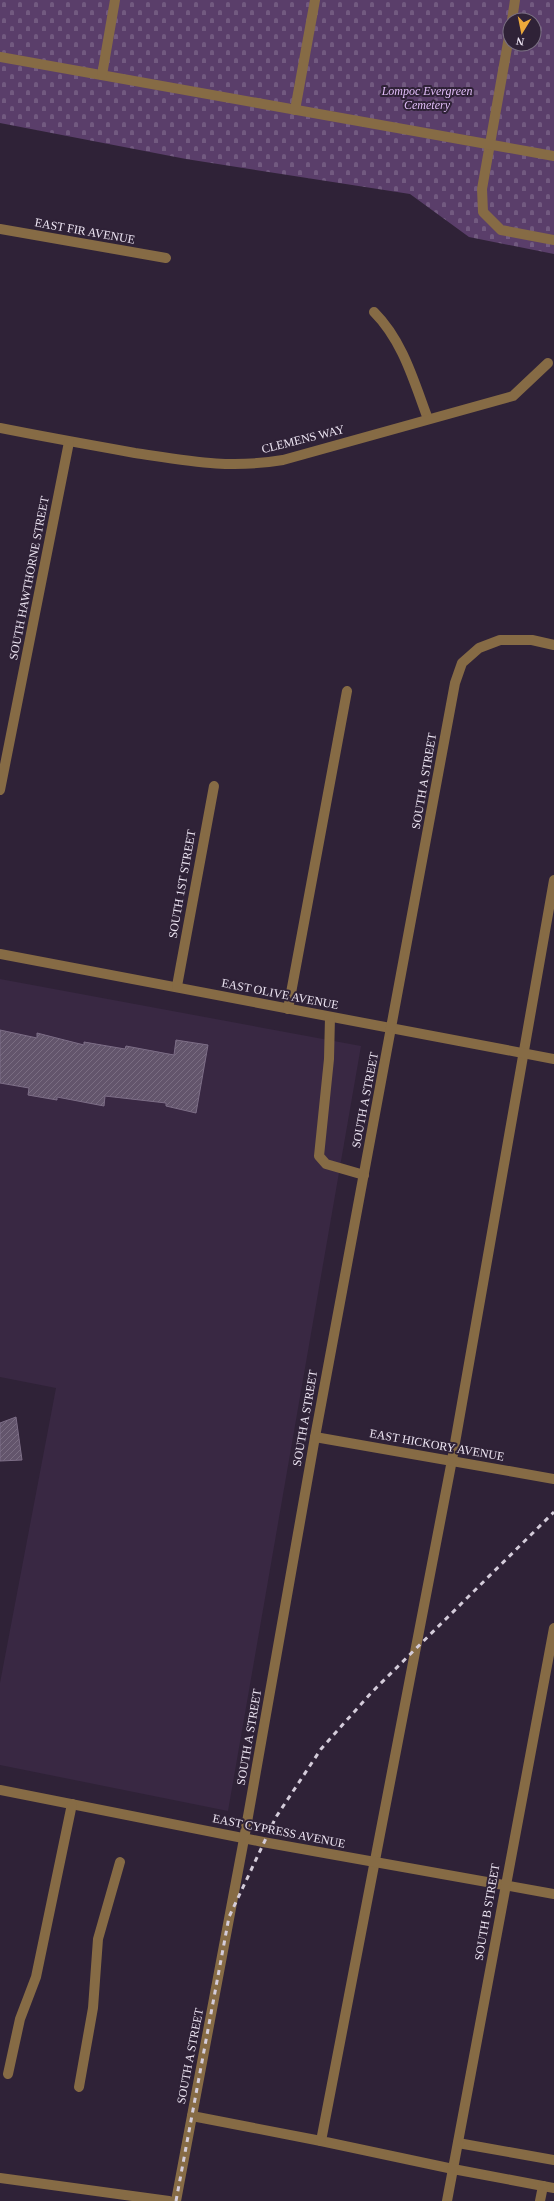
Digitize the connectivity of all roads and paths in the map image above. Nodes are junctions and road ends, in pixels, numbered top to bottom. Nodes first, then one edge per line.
1 (115, 0) edge
2 (315, 0) edge
3 (516, 0) edge
4 (514, 12) edge
5 (506, 52) edge
6 (0, 57) edge
7 (102, 75) junction
8 (295, 110) junction
9 (489, 146) junction
10 (554, 156) edge
11 (0, 229) edge
12 (554, 240) edge
13 (166, 258) dead end
14 (374, 312) dead end
15 (548, 363) dead end
16 (428, 419) junction
17 (0, 428) edge
18 (69, 442) junction
19 (554, 645) edge
20 (347, 691) dead end
21 (214, 786) dead end
22 (0, 790) edge
23 (554, 880) edge
24 (0, 954) edge
25 (177, 986) junction
26 (288, 1009) junction
27 (330, 1017) junction
28 (391, 1030) junction
29 (522, 1053) junction
30 (554, 1059) edge
31 (364, 1175) junction
32 (314, 1437) junction
33 (452, 1460) junction
34 (554, 1479) edge
35 (554, 1628) edge
36 (0, 1790) edge
37 (72, 1804) junction
38 (244, 1839) junction
39 (120, 1862) dead end
40 (376, 1862) junction
41 (504, 1885) junction
42 (554, 1894) edge
43 (8, 2074) dead end
44 (79, 2087) dead end
45 (192, 2116) junction
46 (321, 2141) junction
47 (458, 2143) junction
48 (554, 2160) edge
49 (453, 2170) junction
50 (0, 2178) edge
51 (543, 2186) junction
52 (554, 2188) edge
53 (168, 2201) edge
54 (176, 2201) edge
55 (447, 2201) edge
56 (540, 2201) edge

1 - 7 street
2 - 8 street
3 - 4 street
5 - 9 street
6 - 7 street
7 - 8 street
8 - 9 street
9 - 10 street
9 - 12 street
11 - 13 street, EAST FIR AVENUE
14 - 16 street
15 - 16 street, CLEMENS WAY
16 - 18 street, CLEMENS WAY
17 - 18 street, CLEMENS WAY
18 - 22 street, SOUTH HAWTHORNE STREET
19 - 28 street, SOUTH A STREET
20 - 26 street
21 - 25 street, SOUTH 1ST STREET
23 - 29 street
24 - 25 street, EAST OLIVE AVENUE
25 - 26 street, EAST OLIVE AVENUE
26 - 27 street, EAST OLIVE AVENUE
27 - 28 street, EAST OLIVE AVENUE
27 - 31 street
28 - 29 street, EAST OLIVE AVENUE
28 - 31 street, SOUTH A STREET
29 - 30 street, EAST OLIVE AVENUE
29 - 33 street
31 - 32 street, SOUTH A STREET
32 - 33 street, EAST HICKORY AVENUE
32 - 38 street, SOUTH A STREET
33 - 34 street, EAST HICKORY AVENUE
33 - 40 street
35 - 41 street, SOUTH B STREET
36 - 37 street, EAST CYPRESS AVENUE
37 - 38 street, EAST CYPRESS AVENUE
37 - 43 street
38 - 40 street, EAST CYPRESS AVENUE
38 - 45 street, SOUTH A STREET
39 - 44 street
40 - 41 street, EAST CYPRESS AVENUE
40 - 46 street
41 - 42 street, EAST CYPRESS AVENUE
41 - 47 street, SOUTH B STREET
45 - 46 street
45 - 54 street, SOUTH A STREET
46 - 49 street
47 - 48 street
47 - 49 street, SOUTH B STREET
49 - 51 street
49 - 55 street, SOUTH B STREET
50 - 53 street
51 - 52 street
51 - 56 street

